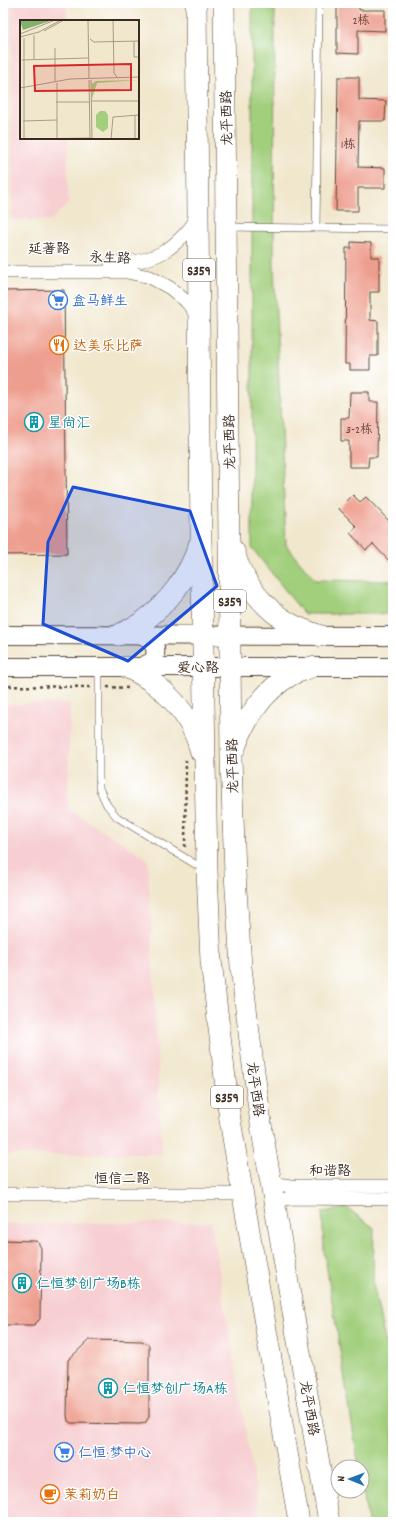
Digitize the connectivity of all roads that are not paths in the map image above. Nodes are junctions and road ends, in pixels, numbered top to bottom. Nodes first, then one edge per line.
1 (196, 3) edge
2 (224, 3) edge
3 (319, 3) edge
4 (198, 218) junction
5 (227, 227) junction
6 (316, 228) junction
7 (393, 229) edge
8 (3, 264) edge
9 (3, 272) edge
10 (199, 319) junction
11 (230, 535) junction
12 (201, 537) junction
13 (3, 635) edge
14 (119, 635) junction
15 (141, 635) junction
16 (203, 636) junction
17 (230, 636) junction
18 (321, 636) junction
19 (393, 636) edge
20 (3, 667) edge
21 (99, 667) junction
22 (134, 667) junction
23 (204, 667) junction
24 (230, 667) junction
25 (311, 667) junction
26 (393, 667) edge
27 (231, 760) junction
28 (206, 770) junction
29 (207, 871) junction
30 (270, 1176) junction
31 (393, 1186) edge
32 (3, 1194) edge
33 (242, 1194) junction
34 (393, 1199) edge
35 (276, 1209) junction
36 (299, 1522) edge
37 (329, 1522) edge

1 - 4 main road, 龙平西路 / S359
2 - 5 main road, 龙平西路 / S359
3 - 6 lane
4 - 8 street, 延著路
4 - 10 main road, 龙平西路 / S359
5 - 6 lane
5 - 11 main road, 龙平西路 / S359
6 - 7 lane
9 - 10 street, 永生路
10 - 12 main road, 龙平西路 / S359
11 - 17 main road, 龙平西路 / S359
11 - 18 main road
12 - 14 main road
12 - 16 main road, 龙平西路 / S359
13 - 14 main road
14 - 15 main road
15 - 16 main road
15 - 22 main road
16 - 17 main road
16 - 23 main road, 龙平西路 / S359
17 - 18 main road
17 - 24 main road, 龙平西路 / S359
18 - 19 main road
20 - 21 main road, 爱心路
21 - 22 main road, 爱心路
21 - 29 lane
22 - 23 main road, 爱心路
22 - 28 main road
23 - 24 main road, 爱心路
23 - 28 main road, 龙平西路 / S359
24 - 25 main road, 爱心路
24 - 27 main road, 龙平西路 / S359
25 - 26 main road, 爱心路
25 - 27 main road
27 - 30 main road, 龙平西路 / S359
28 - 29 main road, 龙平西路 / S359
29 - 33 main road, 龙平西路 / S359
30 - 31 street, 和谐路
30 - 35 main road, 龙平西路 / S359
32 - 33 street, 恒信二路
33 - 36 main road, 龙平西路 / S359
34 - 35 street, 和谐路
35 - 37 main road, 龙平西路 / S359

